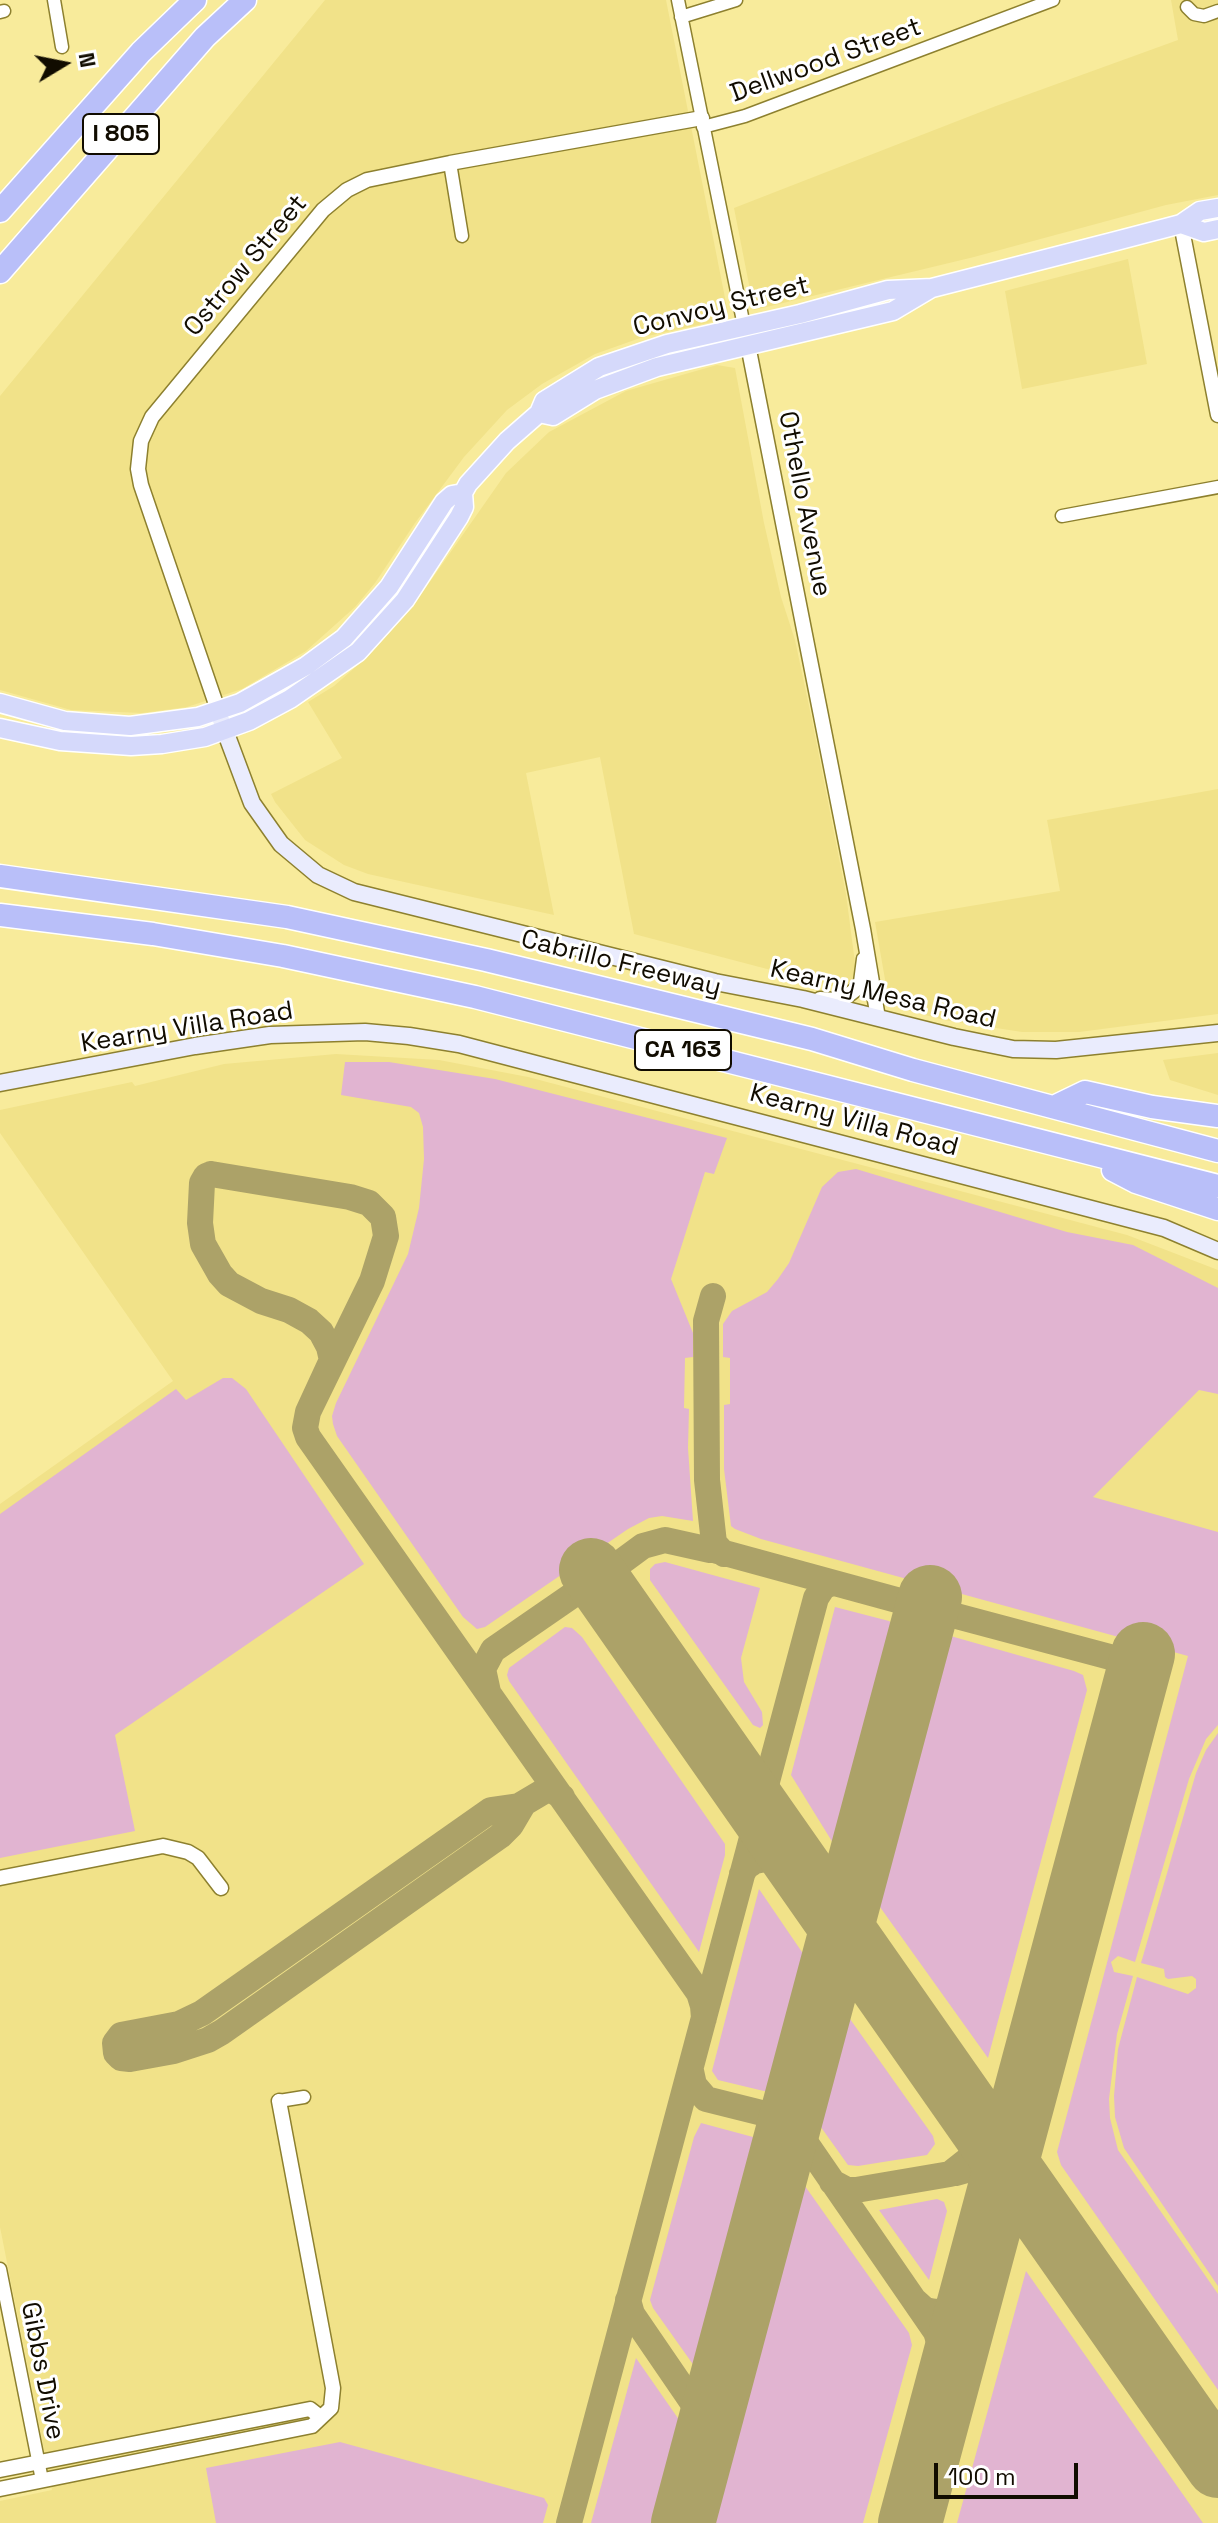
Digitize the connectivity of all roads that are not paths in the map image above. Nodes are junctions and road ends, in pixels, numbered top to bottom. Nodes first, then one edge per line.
1 (54, 0) edge
2 (195, 0) edge
3 (245, 0) edge
4 (678, 0) edge
5 (736, 0) edge
6 (1053, 0) edge
7 (1187, 7) dead end
8 (1218, 11) edge
9 (681, 17) junction
10 (62, 47) dead end
11 (702, 122) junction
12 (450, 163) junction
13 (1218, 208) edge
14 (0, 211) edge
15 (1181, 224) junction
16 (1218, 229) edge
17 (462, 236) dead end
18 (0, 272) edge
19 (932, 288) junction
20 (744, 326) junction
21 (749, 347) junction
22 (634, 355) junction
23 (574, 405) junction
24 (539, 413) junction
25 (1218, 415) edge
26 (1218, 487) edge
27 (463, 493) junction
28 (1062, 516) dead end
29 (0, 703) edge
30 (218, 710) junction
31 (0, 728) edge
32 (225, 730) junction
33 (0, 876) edge
34 (0, 915) edge
35 (864, 934) junction
36 (803, 999) junction
37 (878, 1018) junction
38 (1218, 1033) edge
39 (0, 1083) edge
40 (1056, 1106) junction
41 (1218, 1116) edge
42 (1218, 1151) edge
43 (1080, 1153) junction
44 (1218, 1186) edge
45 (1218, 1209) edge
46 (1218, 1251) edge
47 (0, 1878) edge
48 (221, 1888) dead end
49 (304, 2097) dead end
50 (279, 2101) joint
51 (0, 2269) edge
52 (319, 2416) junction
53 (38, 2462) junction
54 (0, 2470) edge
55 (42, 2480) junction
56 (0, 2489) edge

1 - 10 street
2 - 14 highway, I 805
3 - 18 highway, I 805
4 - 9 street, Othello Avenue
5 - 9 street
6 - 11 street, Dellwood Street
7 - 8 street
9 - 11 street, Othello Avenue
11 - 12 street, Ostrow Street
11 - 20 street, Othello Avenue
12 - 17 street
12 - 30 street, Ostrow Street
13 - 15 main road, Convoy Street
15 - 16 main road, Convoy Street
15 - 19 main road, Convoy Street
15 - 25 street
19 - 20 main road, Convoy Street
19 - 21 main road, Convoy Street
20 - 21 street, Othello Avenue
20 - 22 main road, Convoy Street
21 - 23 main road, Convoy Street
21 - 35 street, Othello Avenue
22 - 23 main road
22 - 24 main road, Convoy Street
23 - 24 main road, Convoy Street
24 - 27 main road, Convoy Street
26 - 28 street
27 - 30 main road, Convoy Street
27 - 32 main road, Convoy Street
29 - 30 main road, Convoy Street
30 - 32 main road, Kearny Mesa Road
31 - 32 main road, Convoy Street
32 - 36 main road, Kearny Mesa Road
33 - 40 highway, Cabrillo Freeway / CA 163
34 - 43 highway, CA 163
35 - 36 street
35 - 37 street, Othello Avenue
36 - 37 main road, Kearny Mesa Road
37 - 38 main road, Kearny Mesa Road
39 - 46 main road, Kearny Villa Road
40 - 41 highway
40 - 42 highway, Cabrillo Freeway / CA 163
43 - 44 highway, CA 163
43 - 45 highway
47 - 48 street
49 - 50 street
50 - 52 street
51 - 53 street, Gibbs Drive
52 - 53 street
52 - 55 street
53 - 54 street
53 - 55 street, Gibbs Drive
55 - 56 street

